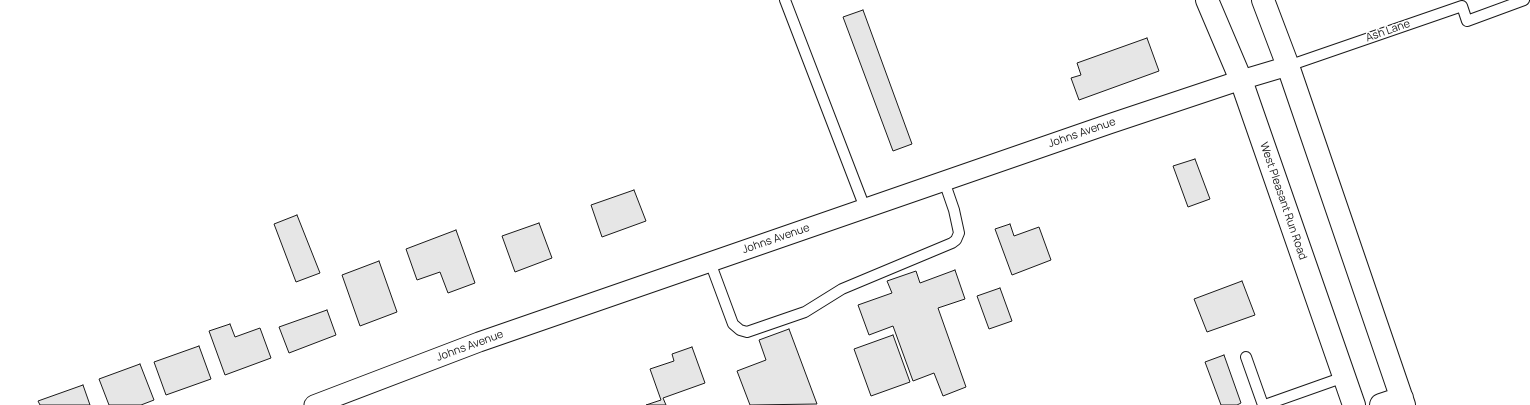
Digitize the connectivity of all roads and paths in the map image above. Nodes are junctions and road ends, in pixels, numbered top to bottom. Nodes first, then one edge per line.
1 (785, 0) edge
2 (1207, 0) edge
3 (1263, 0) edge
4 (1524, 0) edge
5 (1288, 66) junction
6 (1241, 80) junction
7 (944, 181) junction
8 (865, 208) junction
9 (710, 262) junction
10 (1246, 357) dead end
11 (1344, 377) junction
12 (1403, 402) edge
13 (314, 405) edge
14 (1264, 405) edge
15 (1354, 405) edge
16 (1381, 405) edge

1 - 8 lane
2 - 6 main road, West Pleasant Run Road
3 - 5 main road
4 - 5 lane, Ash Lane
5 - 6 street, Ash Lane
5 - 12 main road
6 - 7 street, Johns Avenue
6 - 11 main road, West Pleasant Run Road
7 - 8 street, Johns Avenue
7 - 9 lane
8 - 9 street, Johns Avenue
9 - 13 street, Johns Avenue
10 - 14 lane
11 - 14 lane
11 - 15 main road, West Pleasant Run Road
12 - 16 main road

